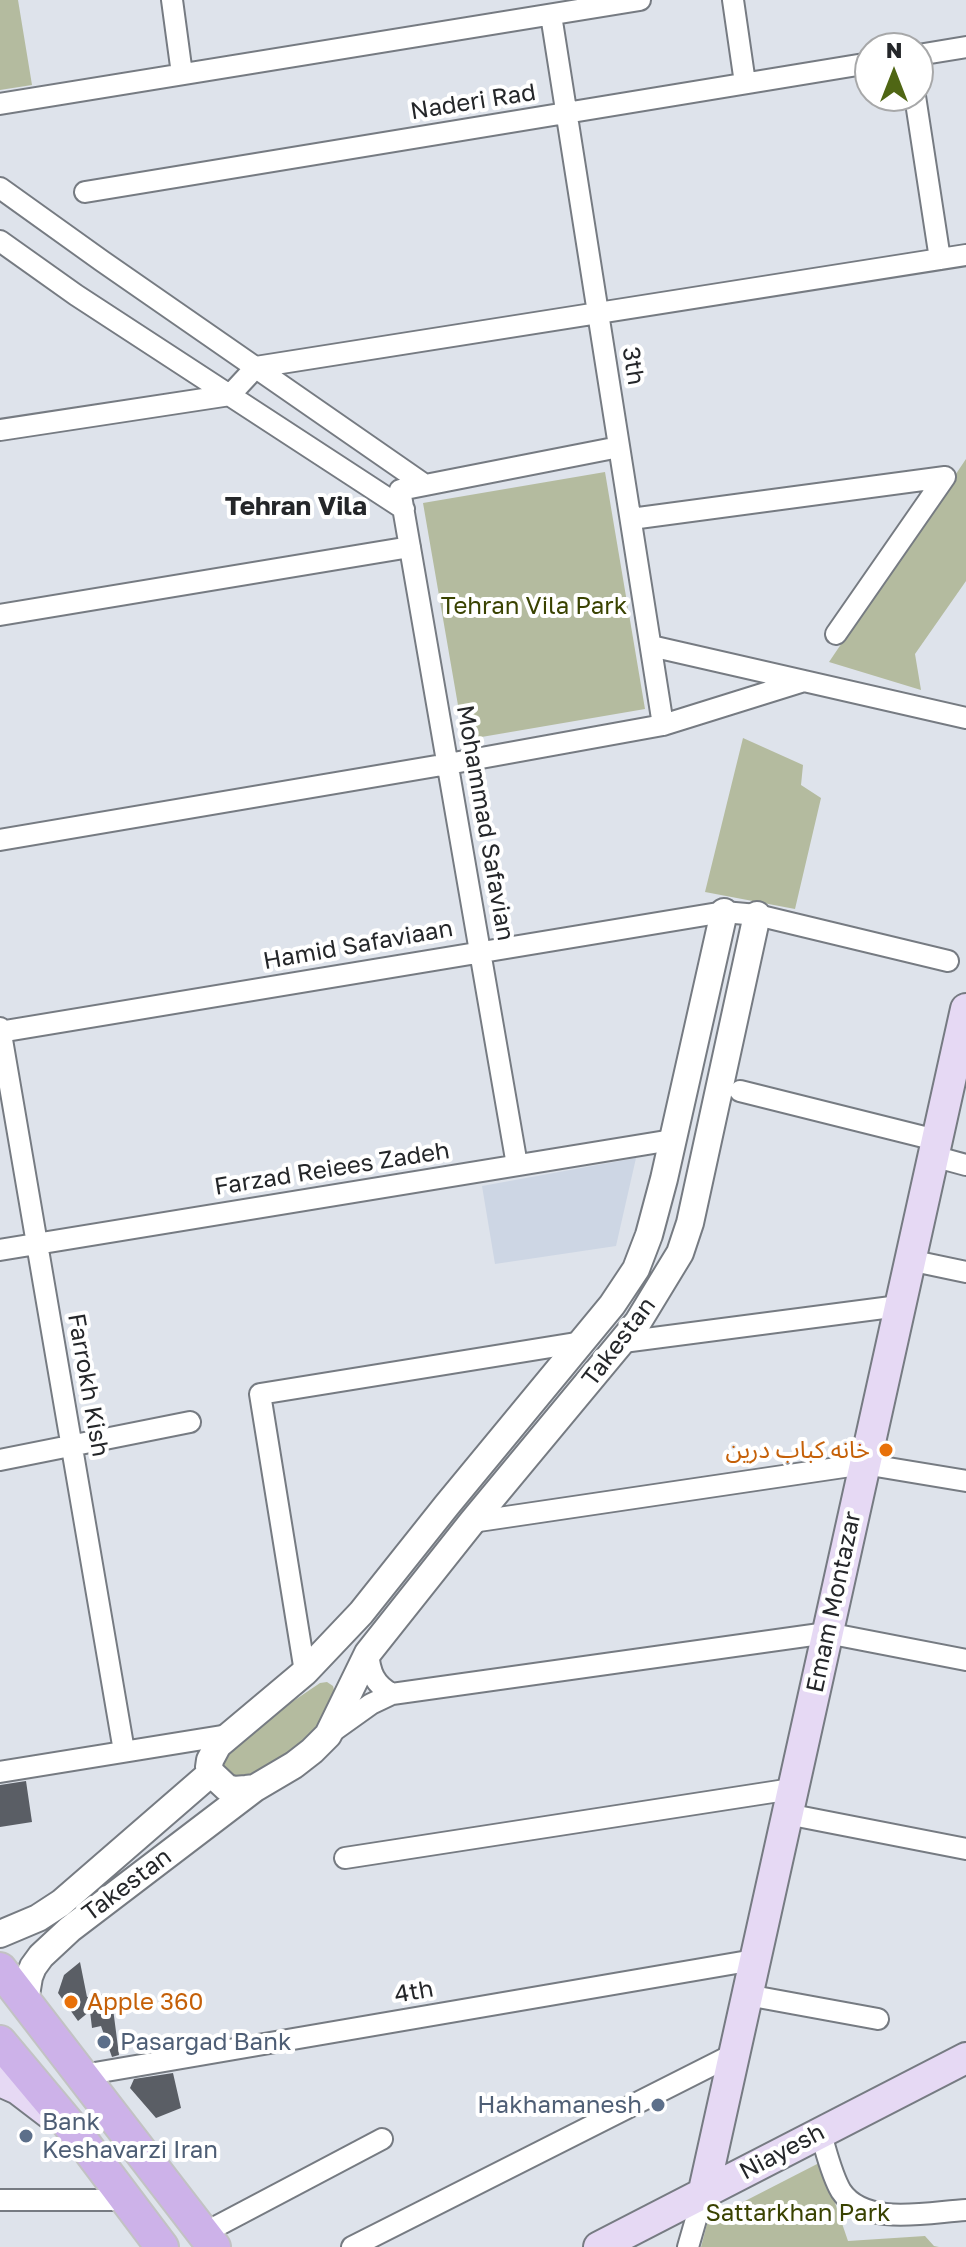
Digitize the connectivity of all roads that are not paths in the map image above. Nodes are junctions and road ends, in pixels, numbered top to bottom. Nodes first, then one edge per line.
1 (172, 0) edge
2 (640, 0) edge
3 (733, 0) edge
4 (551, 15) junction
5 (966, 47) edge
6 (934, 52) edge
7 (854, 66) edge
8 (182, 74) junction
9 (745, 83) junction
10 (0, 104) edge
11 (917, 112) edge
12 (567, 113) junction
13 (0, 188) edge
14 (85, 192) dead end
15 (0, 241) edge
16 (966, 255) edge
17 (940, 259) junction
18 (598, 313) junction
19 (256, 367) junction
20 (230, 395) junction
21 (0, 430) edge
22 (619, 447) junction
23 (425, 485) junction
24 (402, 499) junction
25 (631, 519) junction
26 (410, 547) junction
27 (0, 615) edge
28 (836, 634) dead end
29 (651, 646) junction
30 (804, 681) junction
31 (966, 718) edge
32 (663, 725) junction
33 (448, 764) junction
34 (0, 840) edge
35 (724, 912) junction
36 (757, 915) junction
37 (480, 951) junction
38 (948, 961) dead end
39 (965, 1016) edge
40 (0, 1030) edge
41 (740, 1091) dead end
42 (672, 1140) junction
43 (706, 1146) junction
44 (934, 1148) junction
45 (517, 1165) junction
46 (966, 1165) edge
47 (37, 1244) junction
48 (0, 1250) edge
49 (909, 1260) junction
50 (966, 1272) edge
51 (899, 1306) junction
52 (582, 1342) junction
53 (623, 1342) junction
54 (190, 1422) dead end
55 (72, 1446) junction
56 (0, 1460) edge
57 (864, 1464) junction
58 (966, 1481) edge
59 (472, 1522) junction
60 (414, 1546) junction
61 (437, 1566) junction
62 (827, 1633) junction
63 (368, 1653) junction
64 (966, 1660) edge
65 (305, 1672) junction
66 (392, 1694) junction
67 (228, 1735) junction
68 (328, 1735) junction
69 (124, 1751) junction
70 (0, 1772) edge
71 (211, 1773) junction
72 (255, 1788) junction
73 (790, 1801) junction
74 (966, 1849) edge
75 (345, 1858) dead end
76 (0, 1934) edge
77 (754, 1960) junction
78 (0, 1969) edge
79 (747, 1995) junction
80 (25, 2001) junction
81 (878, 2019) dead end
82 (0, 2042) edge
83 (734, 2054) junction
84 (966, 2058) edge
85 (83, 2075) junction
86 (0, 2081) edge
87 (820, 2131) junction
88 (77, 2134) junction
89 (382, 2139) dead end
90 (703, 2195) junction
91 (0, 2200) edge
92 (125, 2200) junction
93 (966, 2210) edge
94 (209, 2240) edge
95 (162, 2247) edge
96 (352, 2247) edge
97 (599, 2247) edge
98 (688, 2247) edge

1 - 8 street
2 - 4 street
3 - 9 street
4 - 8 street
4 - 12 street, 3th
5 - 6 street
7 - 9 street, Naderi Rad
8 - 10 street
9 - 12 street, Naderi Rad
11 - 17 street
12 - 14 street, Naderi Rad
12 - 18 street, 3th
13 - 19 street
15 - 20 street
16 - 17 street
17 - 18 street
18 - 19 street
18 - 22 street, 3th
19 - 20 street
19 - 23 street
20 - 21 street
20 - 24 street
22 - 23 street
22 - 25 street, 3th
23 - 24 street
24 - 26 street, Mohammad Safavian
25 - 28 street
25 - 29 street, 3th
26 - 27 street
26 - 33 street, Mohammad Safavian
29 - 30 street
29 - 32 street, 3th
30 - 31 street
30 - 32 street
32 - 33 street
33 - 34 street
33 - 37 street, Mohammad Safavian
35 - 36 street, Hamid Safaviaan
35 - 37 street, Hamid Safaviaan
35 - 42 street, Takestan
36 - 38 street, Hamid Safaviaan
36 - 43 street, Takestan
37 - 40 street, Hamid Safaviaan
37 - 45 street, Mohammad Safavian
39 - 44 main road, Emam Montazar
40 - 47 street, Farrokh Kish
41 - 44 street
42 - 43 street
42 - 45 street, Farzad Reiees Zadeh
42 - 52 street, Takestan
43 - 53 street, Takestan
44 - 46 street
44 - 49 main road, Emam Montazar
45 - 47 street, Farzad Reiees Zadeh
47 - 48 street, Farzad Reiees Zadeh
47 - 55 street, Farrokh Kish
49 - 50 street
49 - 51 main road, Emam Montazar
51 - 53 street
51 - 57 main road, Emam Montazar
52 - 60 street, Takestan
52 - 65 street
53 - 59 street, Takestan
54 - 55 street
55 - 56 street
55 - 69 street, Farrokh Kish
57 - 58 street
57 - 59 street
57 - 62 main road, Emam Montazar
59 - 61 street, Takestan
60 - 61 street
60 - 65 street, Takestan
61 - 63 street, Takestan
62 - 64 street
62 - 66 street
62 - 73 main road, Emam Montazar
63 - 66 street
63 - 68 street, Takestan
65 - 67 street, Takestan
66 - 68 street
67 - 69 street
67 - 71 street
68 - 72 street, Takestan
69 - 70 street
71 - 72 street
71 - 76 street, Takestan
72 - 80 street, Takestan
73 - 74 street
73 - 75 street
73 - 77 main road, Emam Montazar
77 - 79 main road, Emam Montazar
77 - 85 street, 4th
78 - 80 main road
79 - 81 street
79 - 83 main road, Emam Montazar
80 - 85 main road
82 - 88 main road
83 - 90 main road, Emam Montazar
83 - 96 street
84 - 87 main road, Niayesh
85 - 94 main road
86 - 88 main road
87 - 90 main road, Niayesh
87 - 93 street
88 - 92 main road
89 - 94 street
90 - 97 main road, Niayesh
90 - 98 street
91 - 92 street
92 - 95 main road

